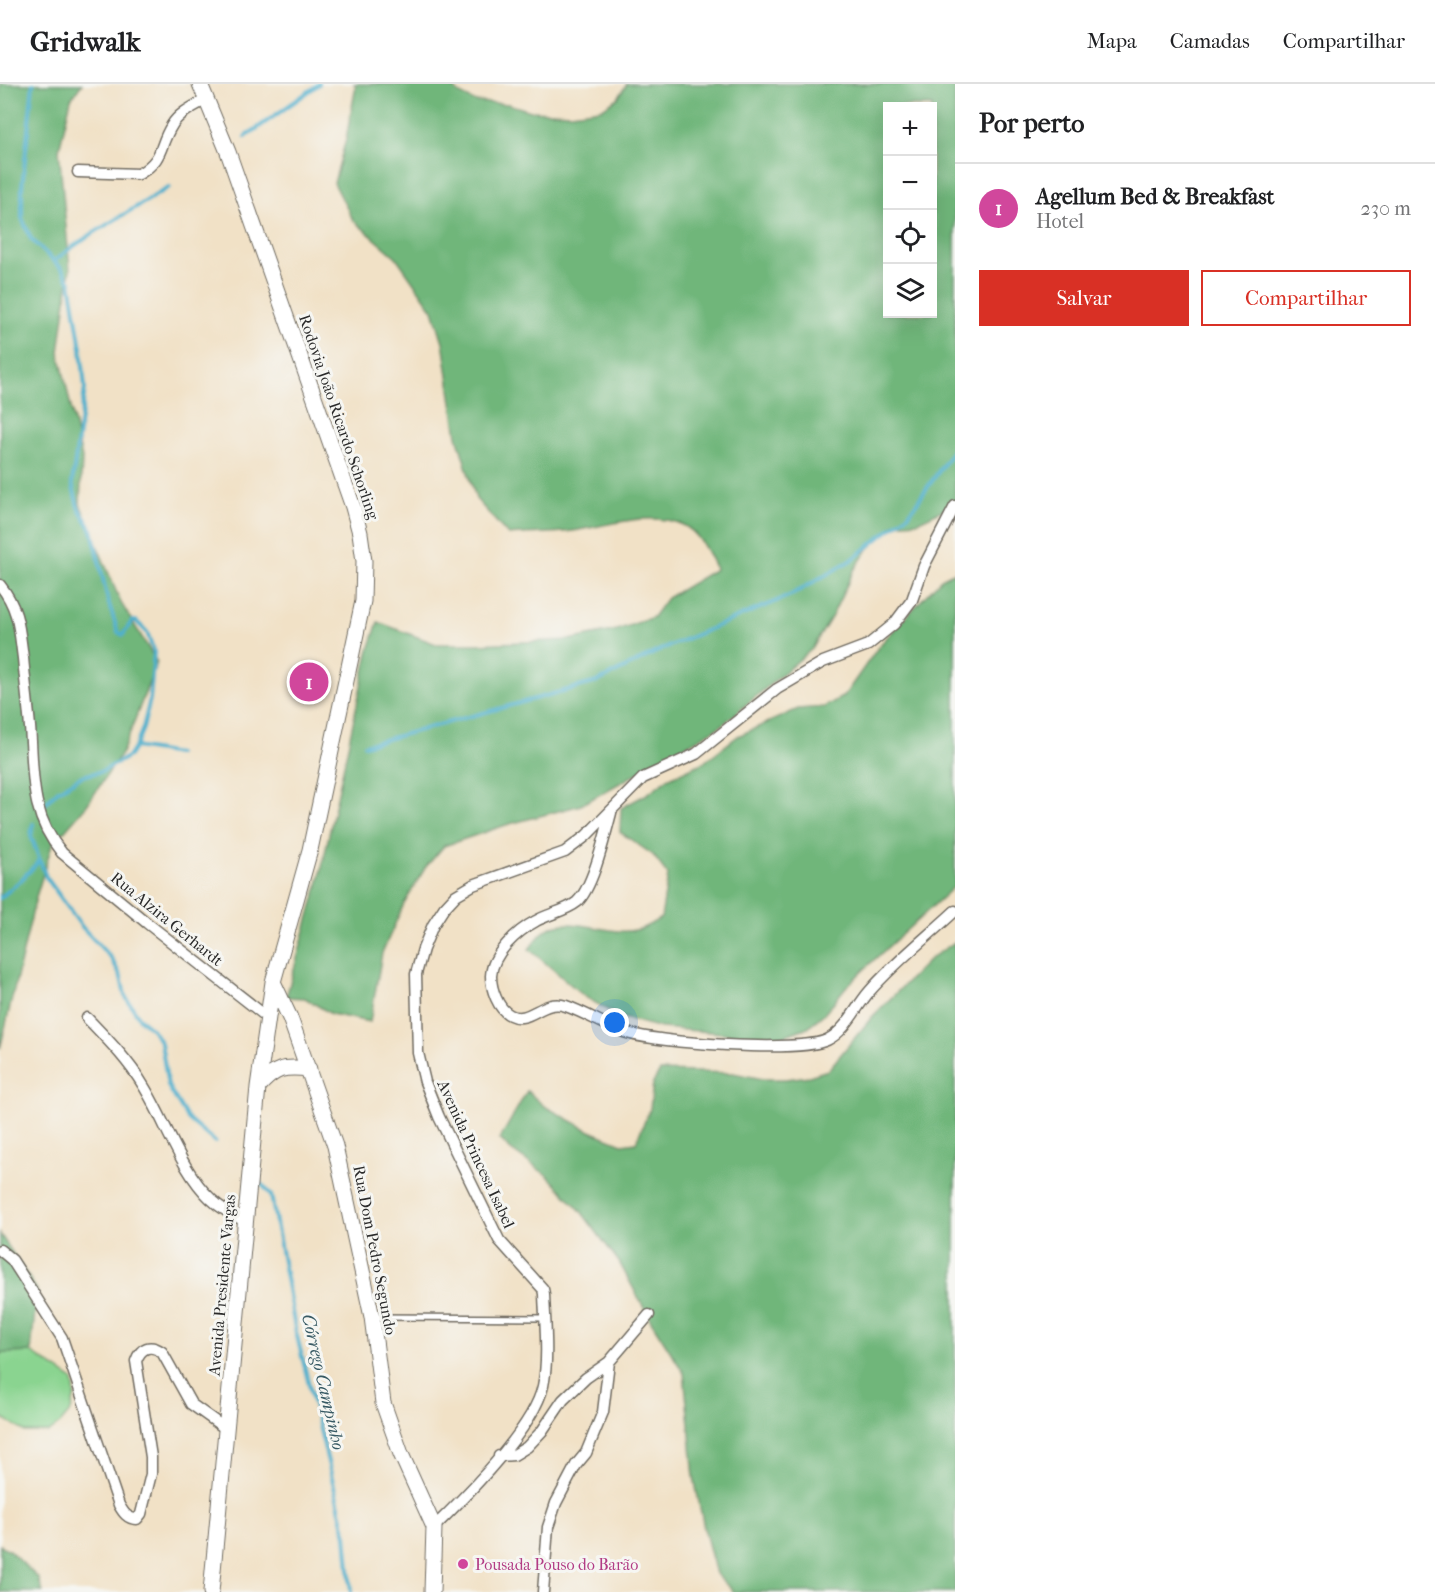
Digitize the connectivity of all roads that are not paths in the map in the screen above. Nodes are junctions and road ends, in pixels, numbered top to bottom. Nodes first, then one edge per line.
1 (200, 84) edge
2 (206, 100) junction
3 (78, 172) dead end
4 (955, 506) edge
5 (0, 585) edge
6 (612, 810) junction
7 (955, 911) edge
8 (273, 982) junction
9 (267, 1017) junction
10 (87, 1018) dead end
11 (309, 1069) junction
12 (258, 1087) junction
13 (245, 1221) junction
14 (0, 1250) edge
15 (650, 1315) dead end
16 (372, 1317) junction
17 (545, 1318) junction
18 (609, 1362) junction
19 (226, 1429) junction
20 (499, 1456) junction
21 (434, 1527) junction
22 (211, 1592) edge
23 (432, 1592) edge
24 (543, 1592) edge

1 - 2 main road, Rodovia João Ricardo Schorling
2 - 3 street
2 - 8 main road, Rodovia João Ricardo Schorling
4 - 6 street, Avenida Princesa Isabel
5 - 9 street, Rua Alzira Gerhardt
6 - 7 street, Avenida Princesa Isabel
6 - 17 street, Avenida Princesa Isabel
8 - 9 main road, Avenida Presidente Vargas
8 - 11 main road, Rua Dom Pedro Segundo
9 - 12 main road, Avenida Presidente Vargas
10 - 13 street
11 - 12 main road
11 - 16 main road, Rua Dom Pedro Segundo
12 - 13 main road, Avenida Presidente Vargas
13 - 19 main road, Avenida Presidente Vargas
14 - 19 street
15 - 18 street
16 - 17 lane
16 - 21 main road, Rua Dom Pedro Segundo
17 - 20 street, Avenida Princesa Isabel
18 - 20 street
18 - 24 street
19 - 22 main road, Avenida Presidente Vargas
20 - 21 street, Avenida Princesa Isabel
21 - 23 main road

